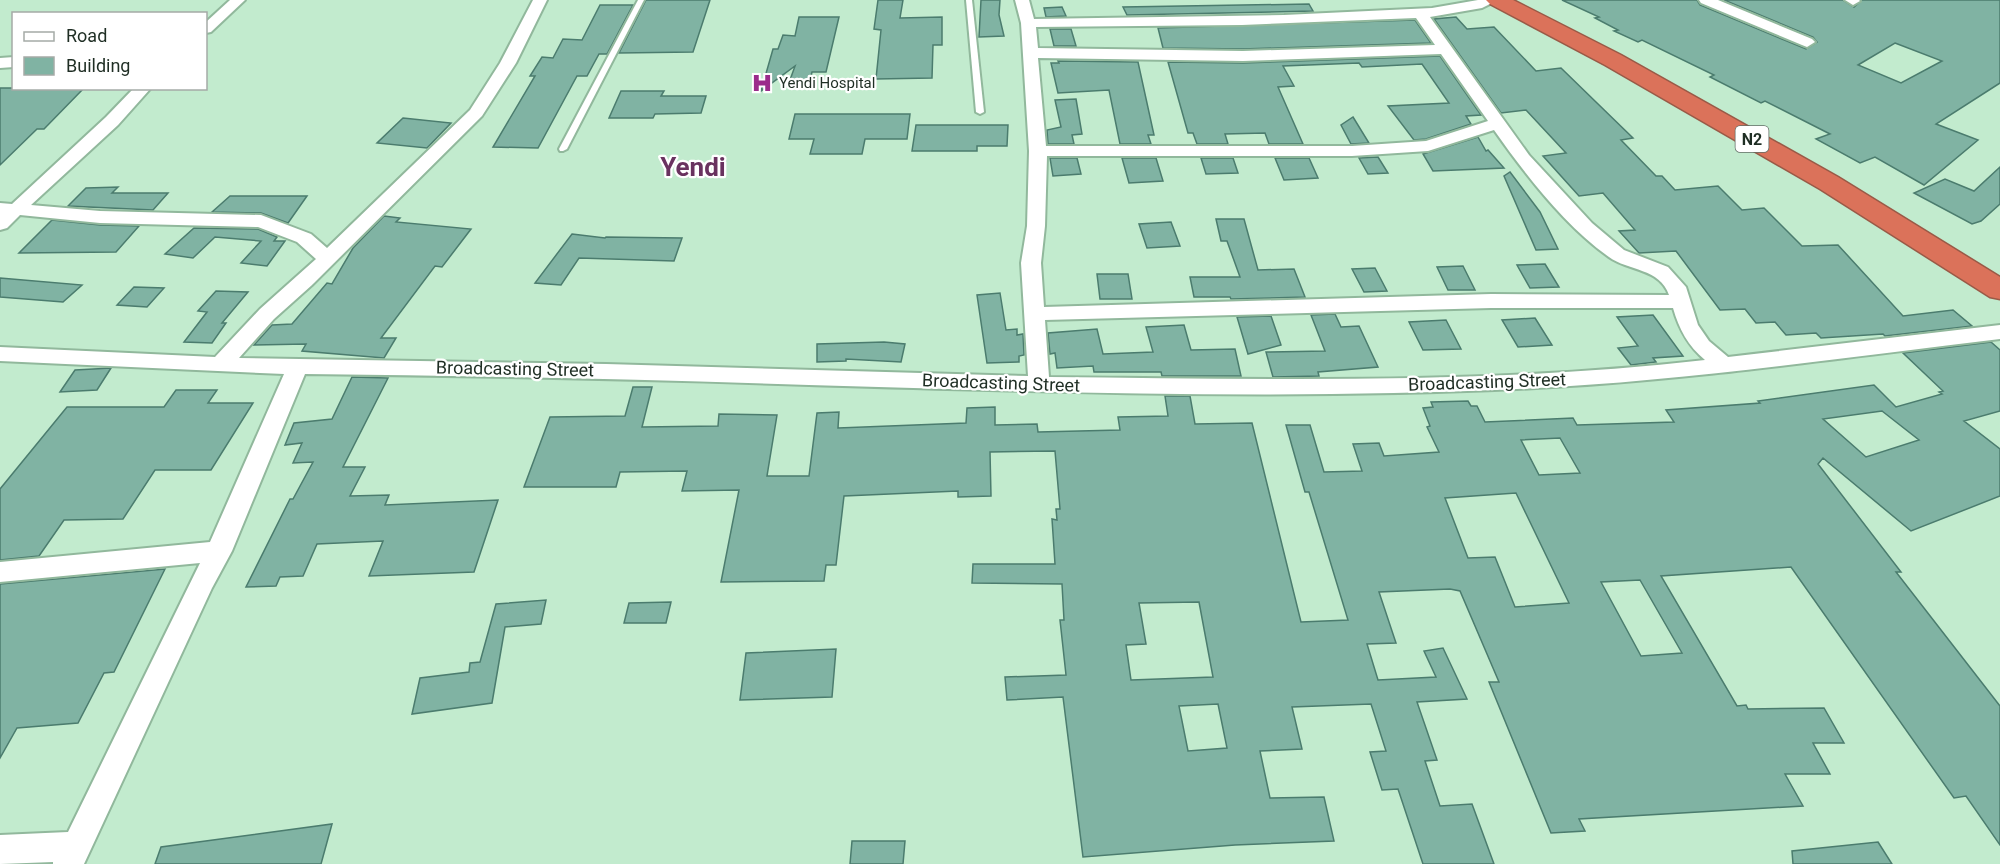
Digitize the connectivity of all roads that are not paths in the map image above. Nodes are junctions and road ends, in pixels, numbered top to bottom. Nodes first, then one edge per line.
1 (238, 0) edge
2 (540, 0) edge
3 (641, 0) edge
4 (969, 0) edge
5 (1023, 0) edge
6 (1491, 0) edge
7 (1497, 0) edge
8 (1524, 0) edge
9 (1706, 0) edge
10 (1419, 12) junction
11 (1028, 23) junction
12 (207, 28) edge
13 (1807, 42) dead end
14 (1444, 49) junction
15 (1031, 53) junction
16 (141, 90) edge
17 (980, 112) dead end
18 (1498, 123) junction
19 (563, 148) dead end
20 (1038, 151) junction
21 (8, 209) edge
22 (0, 224) edge
23 (327, 258) junction
24 (2000, 268) edge
25 (2000, 290) edge
26 (1680, 302) junction
27 (1033, 314) junction
28 (2000, 332) edge
29 (0, 354) edge
30 (221, 364) junction
31 (1724, 365) junction
32 (298, 367) junction
33 (1039, 384) junction
34 (220, 551) junction
35 (0, 572) edge
36 (0, 850) edge
37 (72, 855) edge

1 - 12 street
2 - 23 street
3 - 19 lane
4 - 17 lane
5 - 11 street
6 - 10 street
7 - 25 highway, N2
8 - 24 highway, N2
9 - 13 street
10 - 11 street
10 - 14 street
11 - 15 street
14 - 15 street
14 - 18 street
15 - 20 street
16 - 21 street
18 - 20 street
18 - 26 street
20 - 27 street
21 - 22 street
21 - 23 street
23 - 30 street
26 - 27 street
26 - 31 street
27 - 33 street
28 - 31 street, Broadcasting Street
29 - 30 street, Broadcasting Street
30 - 32 street, Broadcasting Street
31 - 33 street, Broadcasting Street
32 - 33 street, Broadcasting Street
32 - 34 street
34 - 35 street
34 - 37 street
36 - 37 street

